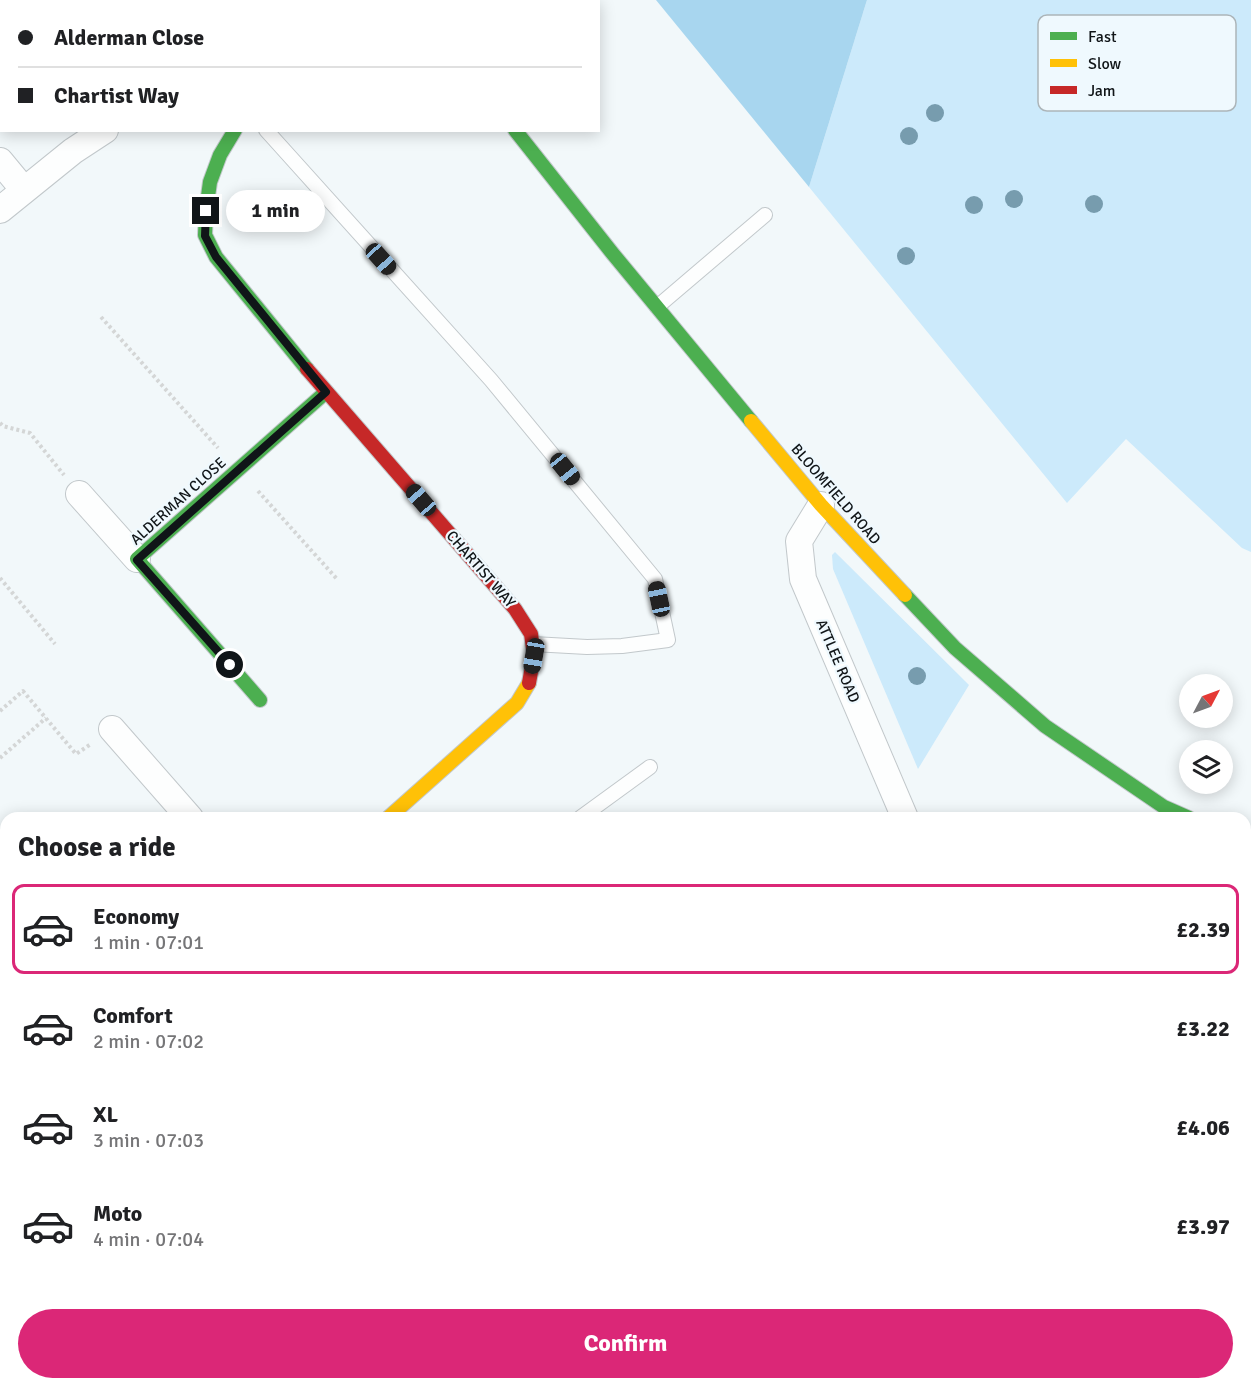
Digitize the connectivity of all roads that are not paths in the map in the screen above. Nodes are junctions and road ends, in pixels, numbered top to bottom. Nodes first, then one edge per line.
1 (102, 132) edge
2 (233, 132) edge
3 (268, 132) edge
4 (517, 132) edge
5 (0, 161) edge
6 (24, 190) junction
7 (0, 210) edge
8 (765, 215) dead end
9 (657, 307) junction
10 (326, 392) junction
11 (79, 494) road end
12 (821, 505) junction
13 (137, 560) junction
14 (533, 644) junction
15 (260, 700) dead end
16 (112, 729) road end
17 (650, 767) dead end
18 (185, 812) edge
19 (395, 812) edge
20 (588, 812) edge
21 (902, 812) edge
22 (1175, 812) edge

1 - 6 street
2 - 10 street, CHARTIST WAY
3 - 14 lane
4 - 9 street, BLOOMFIELD ROAD
5 - 6 street
6 - 7 street
8 - 9 lane
9 - 12 street, BLOOMFIELD ROAD
10 - 13 street, ALDERMAN CLOSE
10 - 14 street, CHARTIST WAY
11 - 13 street
12 - 21 street, ATTLEE ROAD
12 - 22 street, BLOOMFIELD ROAD
13 - 15 street, ALDERMAN CLOSE
14 - 19 street, CHARTIST WAY
16 - 18 street
17 - 20 lane

